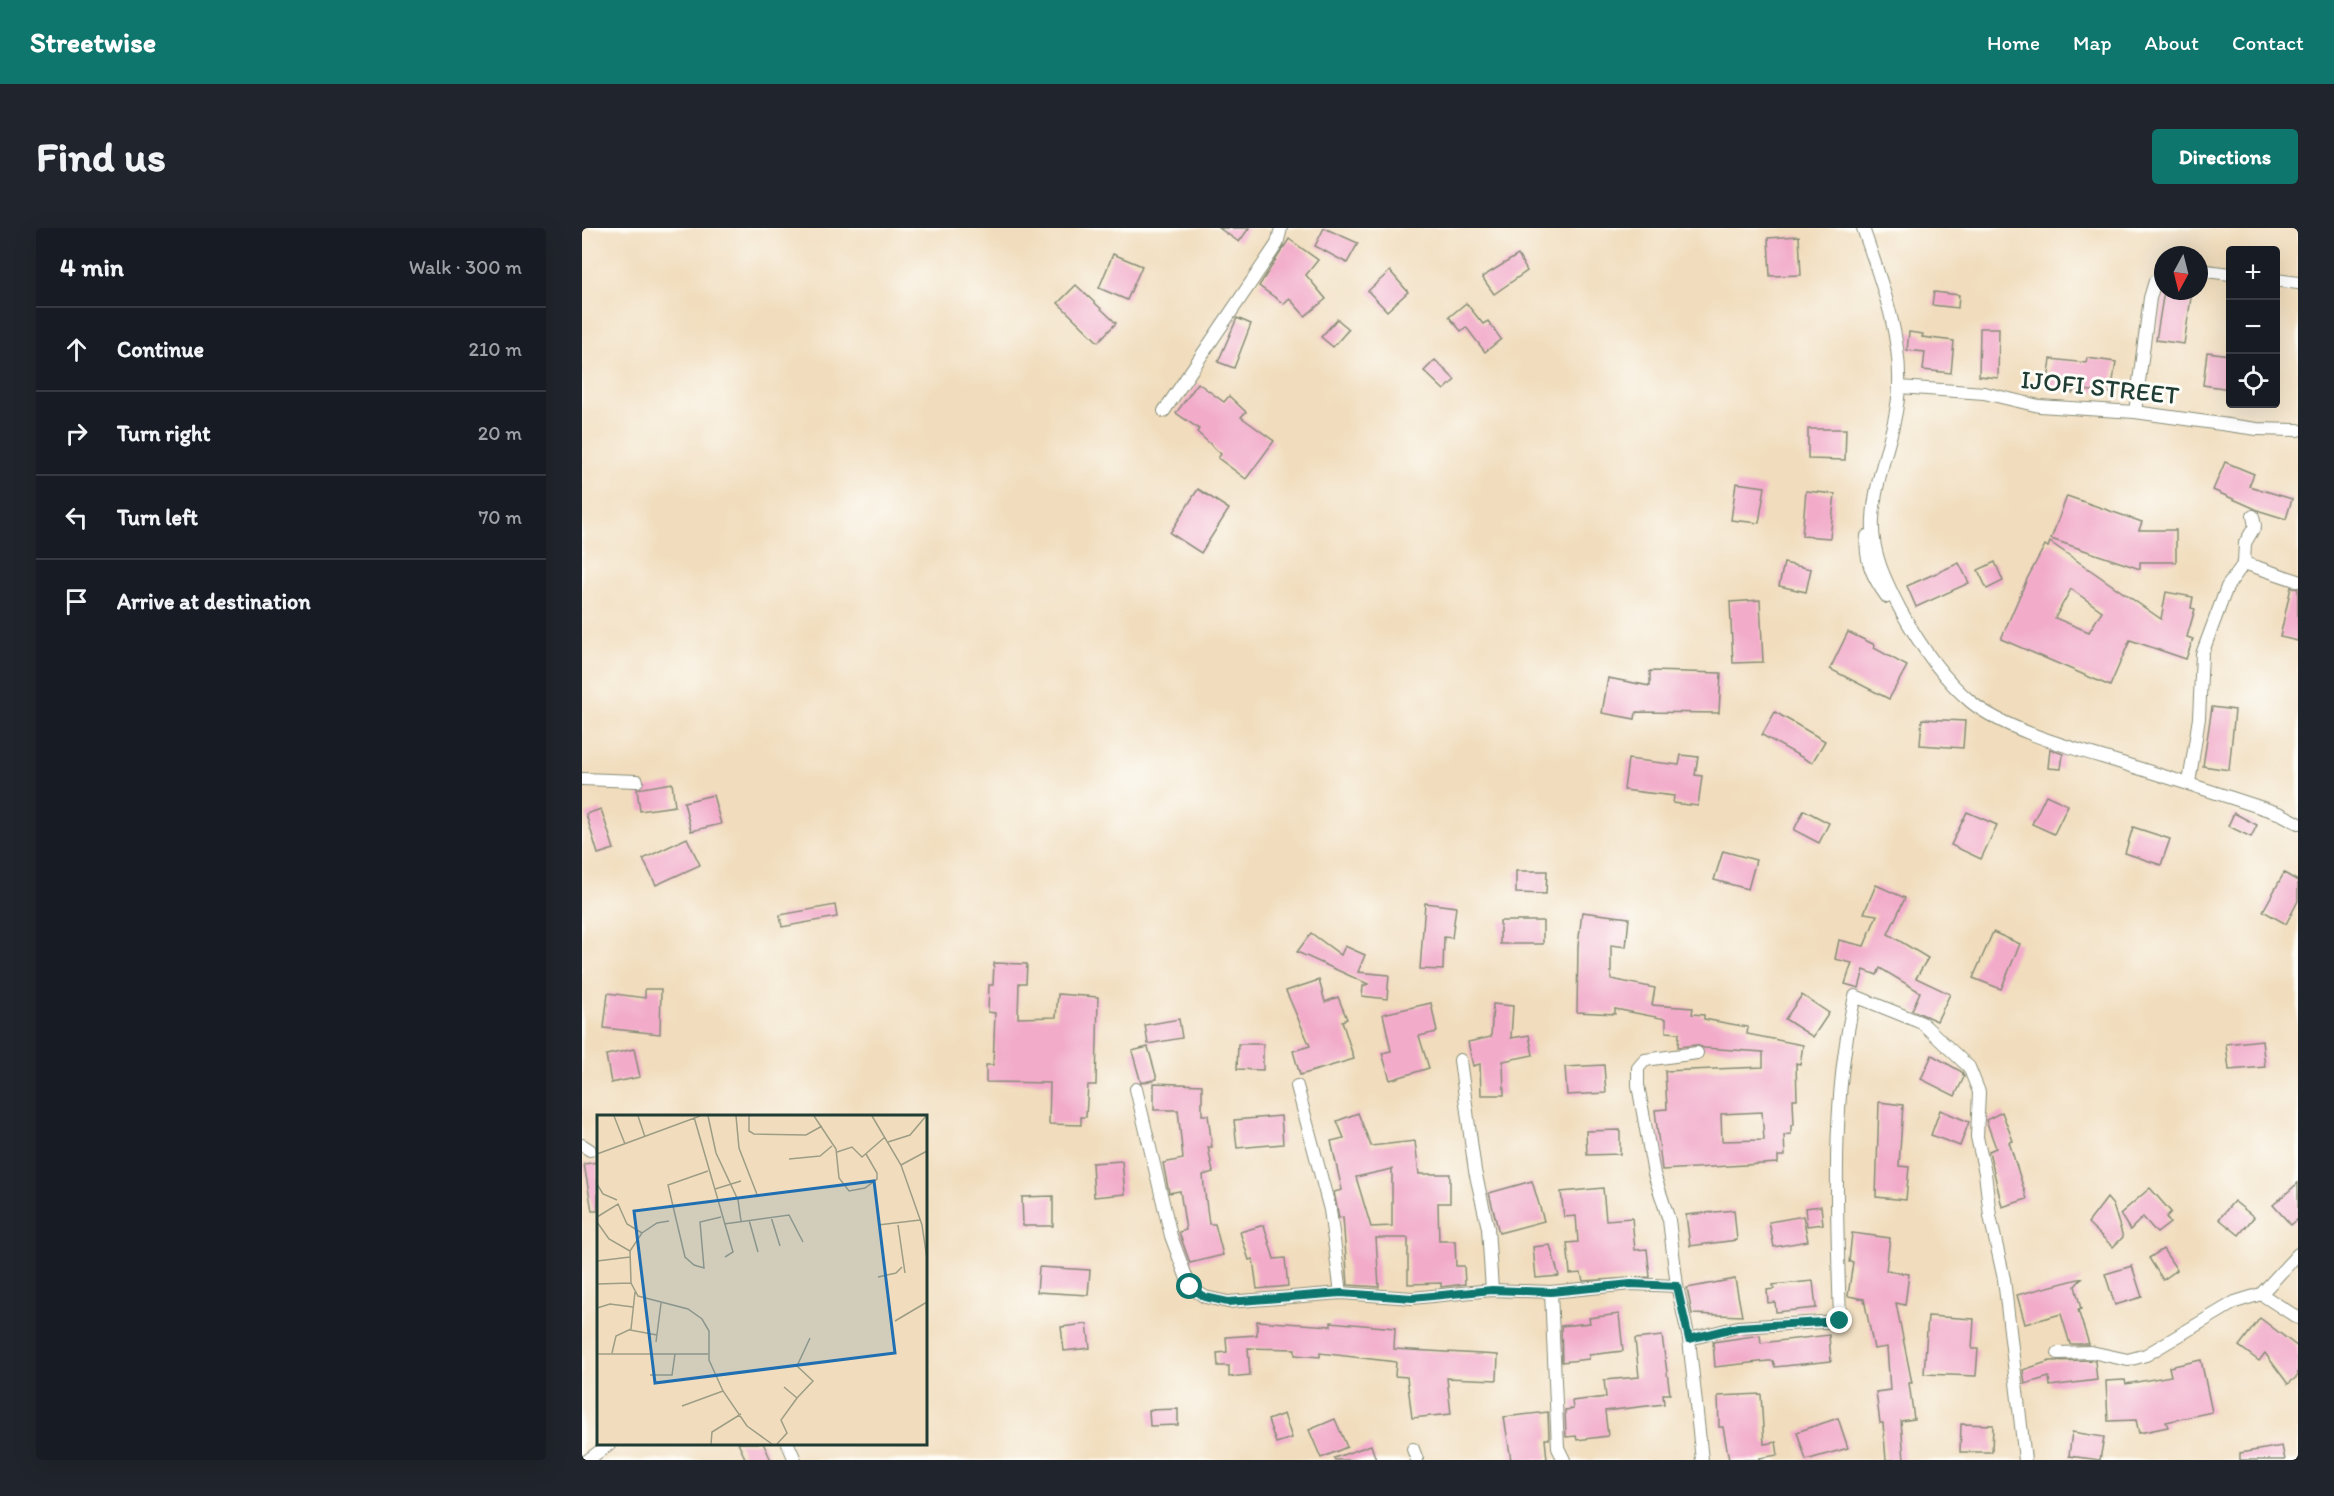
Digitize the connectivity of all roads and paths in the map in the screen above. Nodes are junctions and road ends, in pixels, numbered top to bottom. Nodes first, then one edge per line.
1 (1281, 228) edge
2 (1863, 228) edge
3 (2208, 271) edge
4 (2226, 273) edge
5 (2280, 281) edge
6 (2298, 283) edge
7 (2154, 287) edge
8 (1899, 387) junction
9 (1164, 411) dead end
10 (2135, 412) junction
11 (2298, 430) edge
12 (2253, 516) dead end
13 (2244, 563) junction
14 (2298, 581) edge
15 (582, 779) edge
16 (637, 781) dead end
17 (2189, 783) junction
18 (2298, 823) edge
19 (1697, 1053) dead end
20 (1460, 1060) dead end
21 (1297, 1086) dead end
22 (1136, 1089) dead end
23 (2298, 1254) edge
24 (1677, 1286) junction
25 (1492, 1290) junction
26 (1551, 1292) junction
27 (1341, 1293) junction
28 (2262, 1294) junction
29 (2298, 1318) edge
30 (1689, 1339) junction
31 (2058, 1353) dead end
32 (607, 1445) edge
33 (789, 1445) edge
34 (588, 1460) edge
35 (795, 1460) edge
36 (1564, 1460) edge
37 (1702, 1460) edge
38 (2025, 1460) edge

1 - 9 street
2 - 8 street
3 - 4 street
5 - 6 street
7 - 10 street
8 - 10 street, IJOFI STREET
8 - 17 street
10 - 11 street, IJOFI STREET
12 - 13 street
13 - 14 street
13 - 17 street
15 - 16 street
17 - 18 street
19 - 24 street
20 - 25 street
21 - 27 street
22 - 27 street
23 - 28 street
24 - 26 street
24 - 30 street
25 - 26 street
25 - 27 street
26 - 36 street
28 - 29 street
28 - 31 street
30 - 37 street
30 - 38 street
32 - 34 street
33 - 35 street

